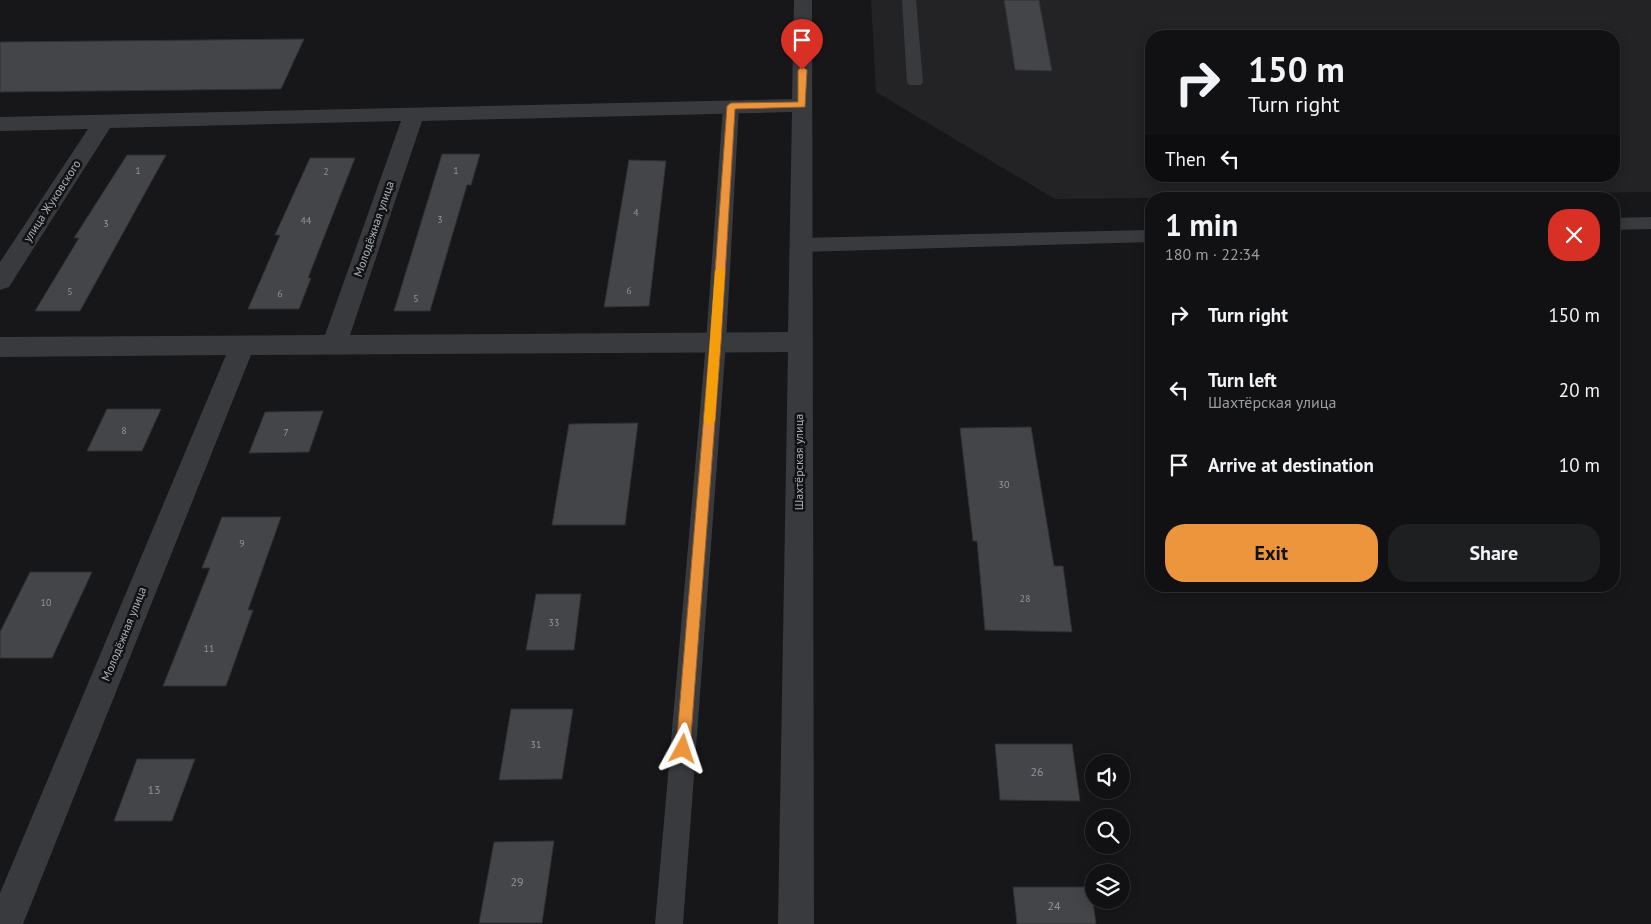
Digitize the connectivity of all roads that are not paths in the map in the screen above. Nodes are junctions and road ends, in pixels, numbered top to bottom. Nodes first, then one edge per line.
1 (803, 0) edge
2 (909, 0) edge
3 (915, 82) dead end
4 (802, 105) junction
5 (731, 106) junction
6 (414, 114) junction
7 (104, 121) junction
8 (0, 124) edge
9 (1651, 223) edge
10 (1620, 224) edge
11 (1145, 236) edge
12 (801, 245) junction
13 (0, 281) edge
14 (716, 342) junction
15 (800, 342) junction
16 (243, 344) junction
17 (334, 344) junction
18 (0, 347) edge
19 (5, 924) edge
20 (669, 924) edge
21 (796, 924) edge

1 - 4 street, Шахтёрская улица
2 - 3 lane
4 - 5 street
4 - 12 street, Шахтёрская улица
5 - 6 street
5 - 14 lane
6 - 7 street
6 - 17 street, Молодёжная улица
7 - 8 street
7 - 13 street, улица Жуковского
9 - 10 lane
11 - 12 lane
12 - 15 street, Шахтёрская улица
14 - 15 street
14 - 17 street
14 - 20 lane
15 - 21 street, Шахтёрская улица
16 - 17 street
16 - 18 street
16 - 19 street, Молодёжная улица

